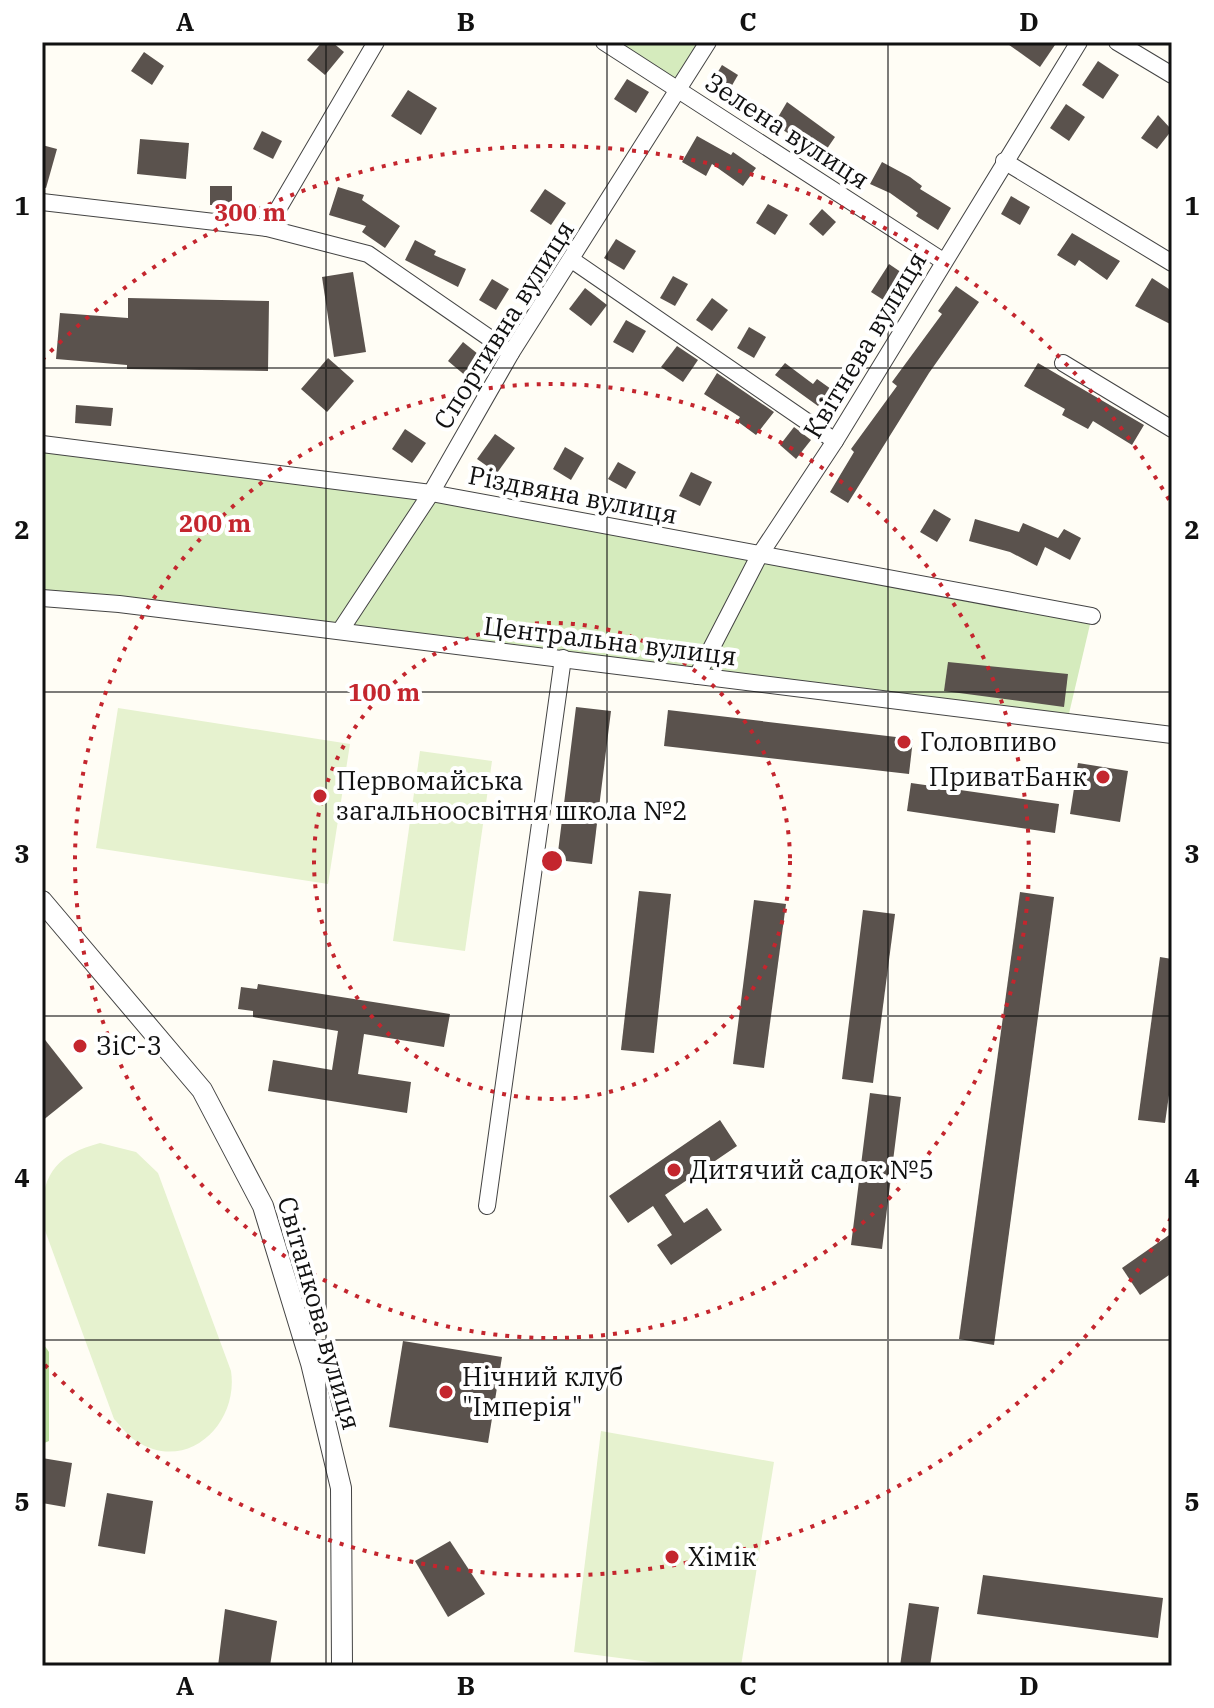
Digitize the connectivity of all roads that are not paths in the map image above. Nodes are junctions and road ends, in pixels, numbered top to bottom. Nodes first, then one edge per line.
1 (376, 42) edge
2 (604, 42) edge
3 (708, 42) edge
4 (1079, 42) edge
5 (1117, 42) edge
6 (1172, 75) edge
7 (677, 89) junction
8 (1004, 161) junction
9 (42, 202) edge
10 (267, 228) junction
11 (572, 260) junction
12 (943, 261) junction
13 (1172, 263) edge
14 (511, 353) junction
15 (1063, 363) dead end
16 (1172, 429) edge
17 (835, 441) junction
18 (42, 444) edge
19 (431, 493) junction
20 (759, 556) junction
21 (42, 598) edge
22 (1092, 616) dead end
23 (340, 631) junction
24 (563, 658) junction
25 (697, 676) junction
26 (1172, 735) edge
27 (42, 901) edge
28 (487, 1206) dead end
29 (342, 1666) edge

1 - 10 street
2 - 7 street, Зелена вулиця
3 - 7 street, Спортивна вулиця
4 - 8 street, Квітнева вулиця
5 - 6 street
7 - 11 street, Спортивна вулиця
7 - 12 street, Зелена вулиця
8 - 12 street, Квітнева вулиця
8 - 13 street
9 - 10 street
10 - 14 street
11 - 14 street, Спортивна вулиця
11 - 17 street
12 - 17 street, Квітнева вулиця
14 - 19 street, Спортивна вулиця
15 - 16 street
17 - 20 street, Квітнева вулиця
18 - 19 street, Різдвяна вулиця
19 - 20 street, Різдвяна вулиця
19 - 23 street, Спортивна вулиця
20 - 22 street, Різдвяна вулиця
20 - 25 street, Квітнева вулиця
21 - 23 street, Центральна вулиця
23 - 24 street, Центральна вулиця
24 - 25 street, Центральна вулиця
24 - 28 street
25 - 26 street, Центральна вулиця
27 - 29 street, Світанкова вулиця

